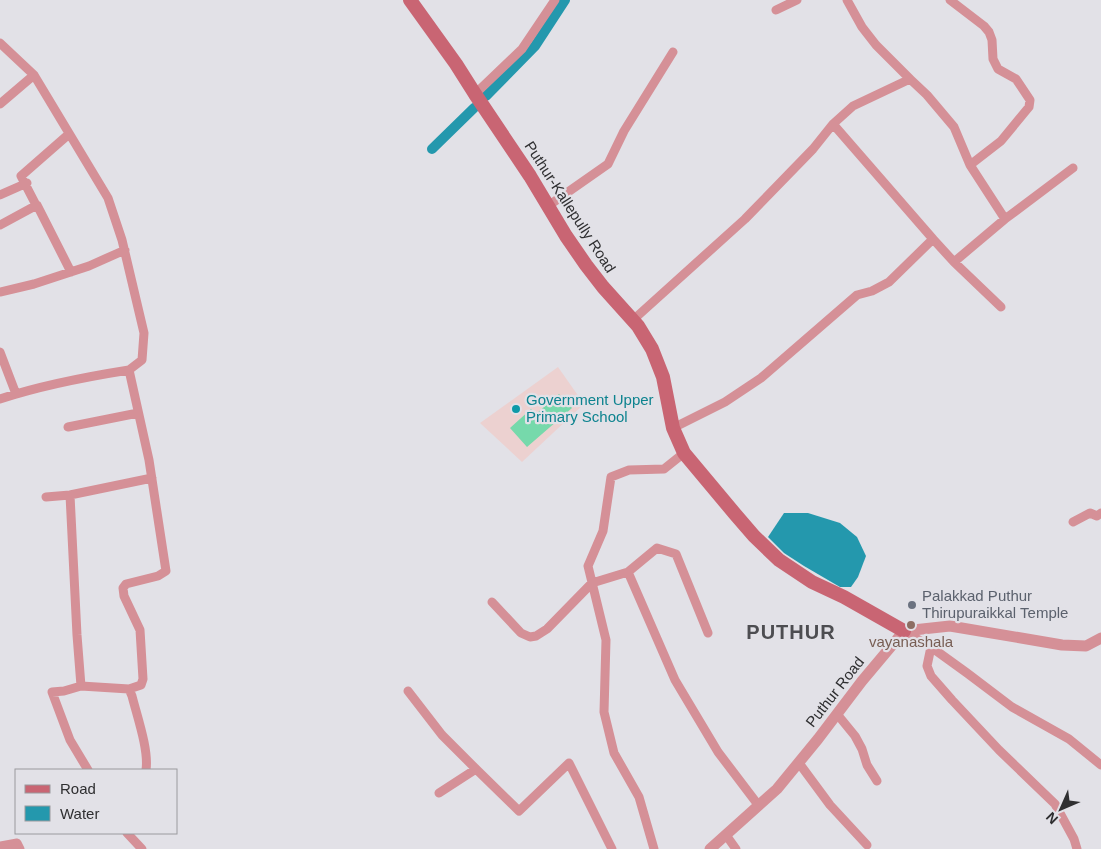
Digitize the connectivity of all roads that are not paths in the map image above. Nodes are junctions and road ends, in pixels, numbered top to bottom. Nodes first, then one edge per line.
1 (410, 0) edge
2 (555, 0) edge
3 (796, 0) edge
4 (848, 0) edge
5 (950, 0) edge
6 (776, 10) dead end
7 (0, 42) edge
8 (673, 52) dead end
9 (34, 75) junction
10 (910, 79) junction
11 (475, 94) junction
12 (0, 104) edge
13 (833, 124) junction
14 (70, 134) junction
15 (970, 165) junction
16 (1073, 168) dead end
17 (26, 184) junction
18 (0, 195) edge
19 (36, 205) junction
20 (548, 206) junction
21 (1005, 219) junction
22 (0, 226) edge
23 (933, 239) junction
24 (125, 250) junction
25 (954, 262) junction
26 (71, 272) junction
27 (0, 292) edge
28 (1001, 307) dead end
29 (633, 320) junction
30 (0, 352) edge
31 (129, 370) junction
32 (16, 394) junction
33 (0, 399) edge
34 (138, 413) junction
35 (68, 426) dead end
36 (673, 428) junction
37 (684, 453) junction
38 (152, 478) junction
39 (70, 495) junction
40 (46, 497) dead end
41 (1101, 513) edge
42 (1073, 522) dead end
43 (628, 572) junction
44 (592, 582) junction
45 (492, 602) dead end
46 (904, 631) junction
47 (708, 633) dead end
48 (1101, 638) edge
49 (930, 647) junction
50 (82, 686) junction
51 (129, 689) junction
52 (408, 692) dead end
53 (837, 714) junction
54 (799, 763) junction
55 (1101, 765) edge
56 (87, 769) edge
57 (146, 769) edge
58 (476, 769) junction
59 (877, 781) dead end
60 (439, 793) dead end
61 (759, 806) junction
62 (128, 834) edge
63 (726, 835) junction
64 (867, 844) dead end
65 (0, 846) edge
66 (20, 849) edge
67 (142, 849) edge
68 (612, 849) edge
69 (654, 849) edge
70 (710, 849) edge
71 (736, 849) edge
72 (1077, 849) edge

1 - 11 main road, Puthur-Kallepully Road
2 - 11 street
3 - 6 street
4 - 10 street
5 - 15 street
7 - 9 street
8 - 20 street
9 - 12 street
9 - 14 street
10 - 13 street
10 - 15 street
11 - 20 main road, Puthur-Kallepully Road
13 - 23 street
13 - 29 street
14 - 17 street
14 - 24 street
15 - 21 street
16 - 21 street
17 - 18 street
17 - 19 street
19 - 22 street
19 - 26 street
20 - 29 main road, Puthur-Kallepully Road
21 - 25 street
23 - 25 street
23 - 36 street
24 - 26 street
24 - 31 street
25 - 28 street
26 - 27 street
29 - 36 main road, Puthur-Kallepully Road
30 - 32 street
31 - 32 street
31 - 34 street
32 - 33 street
34 - 35 street
34 - 38 street
36 - 37 main road, Puthur-Kallepully Road
37 - 44 street
37 - 46 main road, Puthur-Kallepully Road
38 - 39 street
38 - 51 street
39 - 40 street
39 - 50 street
41 - 42 street
43 - 44 street
43 - 47 street
43 - 61 street
44 - 45 street
44 - 69 street
46 - 48 street
46 - 49 street
46 - 53 street, Puthur Road
49 - 55 street
49 - 72 street
50 - 51 street
50 - 56 street
51 - 57 street
52 - 58 street
53 - 54 street, Puthur Road
53 - 59 street
54 - 61 street, Puthur Road
54 - 64 street
58 - 60 street
58 - 68 street
61 - 63 street, Puthur Road
62 - 67 street
63 - 70 street, Puthur Road
63 - 71 street
65 - 66 street

